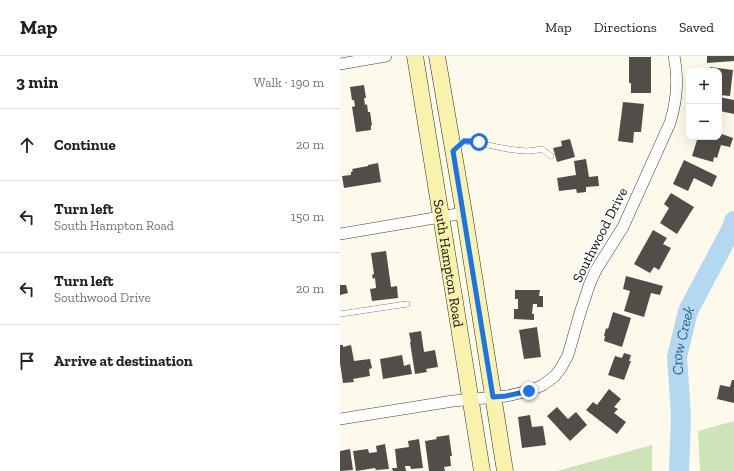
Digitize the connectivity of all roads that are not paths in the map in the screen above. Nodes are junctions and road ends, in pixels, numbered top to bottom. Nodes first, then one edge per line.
1 (386, 56) edge
2 (415, 56) edge
3 (437, 56) edge
4 (674, 56) edge
5 (340, 64) edge
6 (453, 151) junction
7 (431, 154) junction
8 (551, 156) dead end
9 (464, 213) junction
10 (442, 217) junction
11 (340, 234) edge
12 (407, 304) dead end
13 (340, 314) edge
14 (493, 397) junction
15 (470, 400) junction
16 (340, 419) edge
17 (482, 471) edge
18 (505, 471) edge

1 - 5 street
2 - 7 main road, South Hampton Road
3 - 6 main road, South Hampton Road
4 - 14 street, Southwood Drive
6 - 7 main road
6 - 8 lane
6 - 9 main road, South Hampton Road
7 - 10 main road, South Hampton Road
9 - 10 street
9 - 14 main road, South Hampton Road
10 - 11 street
10 - 15 main road, South Hampton Road
12 - 13 lane
14 - 15 street, Southwood Drive
14 - 18 main road, South Hampton Road
15 - 16 street, Southwood Drive
15 - 17 main road, South Hampton Road

